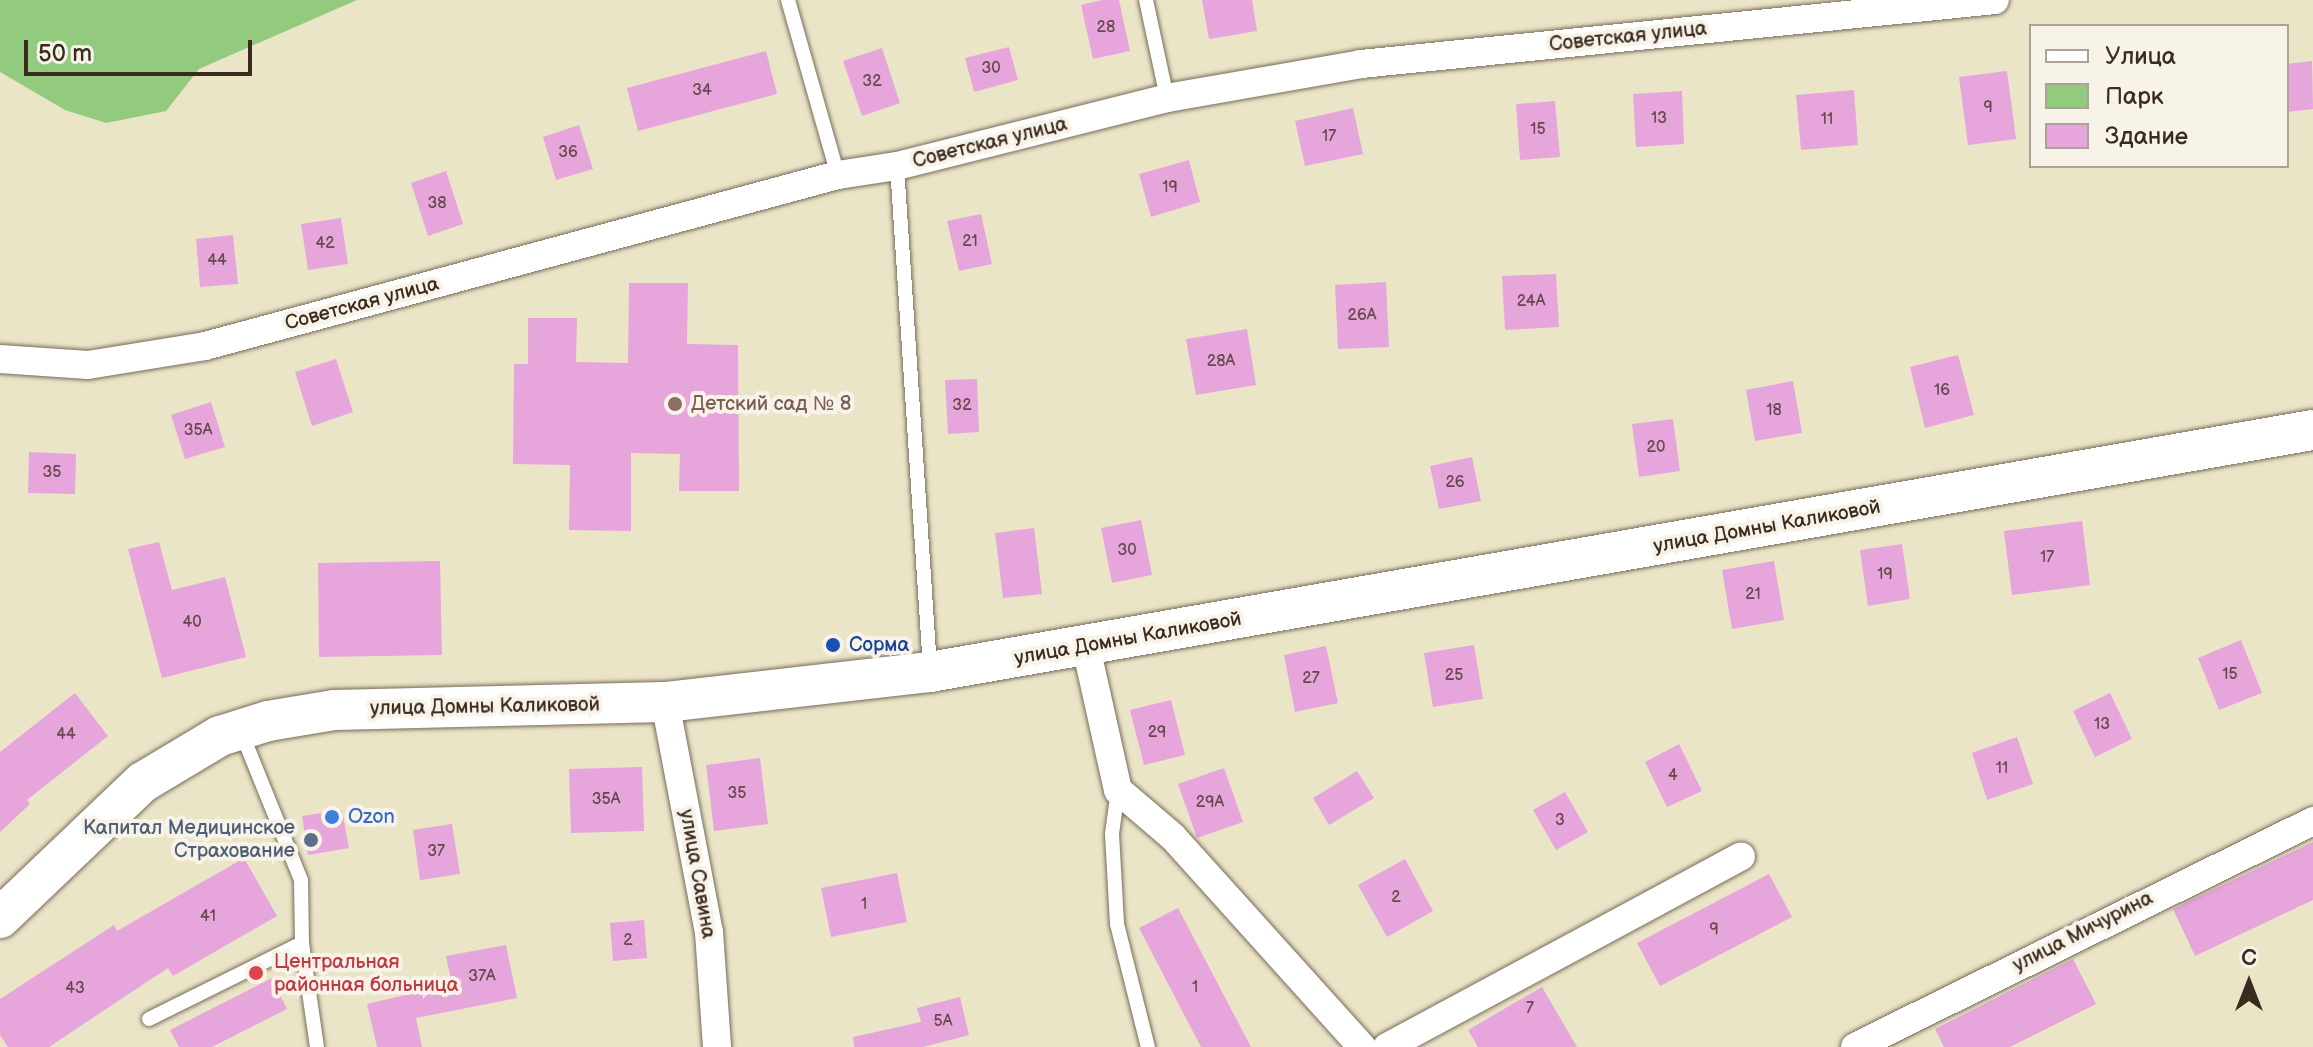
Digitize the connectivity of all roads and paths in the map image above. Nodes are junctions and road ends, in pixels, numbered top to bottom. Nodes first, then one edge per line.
1 (788, 0) edge
2 (1146, 0) edge
3 (1995, 0) edge
4 (1167, 98) junction
5 (897, 166) junction
6 (838, 175) junction
7 (0, 359) edge
8 (2313, 430) edge
9 (1086, 647) junction
10 (930, 672) junction
11 (665, 702) junction
12 (240, 730) junction
13 (1118, 790) junction
14 (2313, 821) edge
15 (1741, 856) dead end
16 (0, 918) edge
17 (302, 943) junction
18 (149, 1019) dead end
19 (1354, 1045) edge
20 (317, 1047) edge
21 (717, 1047) edge
22 (1148, 1047) edge
23 (1387, 1047) edge
24 (1855, 1047) edge

1 - 6 lane
2 - 4 lane
3 - 4 street, Советская улица
4 - 5 street, Советская улица
5 - 6 street, Советская улица
5 - 10 lane
6 - 7 street, Советская улица
8 - 9 main road, улица Домны Каликовой
9 - 10 main road, улица Домны Каликовой
9 - 13 street
10 - 11 main road, улица Домны Каликовой
11 - 12 main road, улица Домны Каликовой
11 - 21 street, улица Савина
12 - 16 main road, улица Домны Каликовой
12 - 17 lane
13 - 19 street
13 - 22 lane
14 - 24 street, улица Мичурина
15 - 23 street
17 - 18 lane
17 - 20 lane

